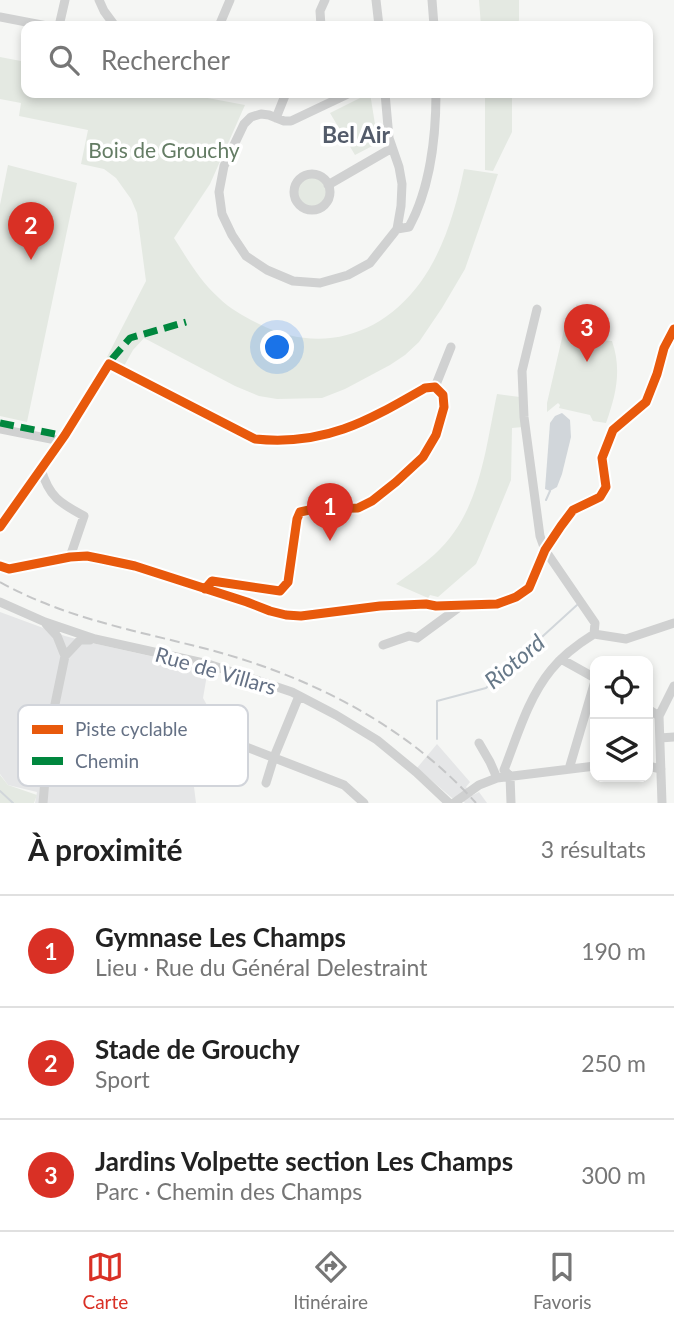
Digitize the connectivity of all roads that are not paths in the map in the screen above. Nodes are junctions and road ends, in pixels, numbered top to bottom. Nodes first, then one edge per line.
1 (65, 0) edge
2 (230, 0) edge
3 (325, 0) edge
4 (376, 0) edge
5 (432, 0) edge
6 (102, 2) edge
7 (0, 17) edge
8 (21, 21) edge
9 (60, 21) edge
10 (113, 21) edge
11 (221, 21) edge
12 (321, 21) edge
13 (378, 21) edge
14 (434, 21) edge
15 (284, 98) edge
16 (339, 98) edge
17 (385, 98) edge
18 (436, 98) edge
19 (276, 118) junction
20 (392, 148) junction
21 (328, 184) junction
22 (397, 229) junction
23 (537, 309) dead end
24 (674, 329) edge
25 (451, 347) dead end
26 (435, 387) junction
27 (0, 429) edge
28 (61, 441) junction
29 (41, 469) junction
30 (0, 527) edge
31 (545, 550) junction
32 (70, 557) junction
33 (0, 566) edge
34 (205, 589) junction
35 (0, 602) edge
36 (462, 605) junction
37 (45, 622) junction
38 (674, 623) edge
39 (75, 632) junction
40 (594, 635) junction
41 (95, 639) junction
42 (60, 643) junction
43 (383, 645) dead end
44 (65, 656) junction
45 (561, 659) junction
46 (590, 677) edge
47 (674, 686) edge
48 (299, 696) junction
49 (590, 697) edge
50 (55, 705) edge
51 (653, 712) edge
52 (659, 716) junction
53 (674, 737) edge
54 (660, 738) junction
55 (479, 743) dead end
56 (248, 747) edge
57 (274, 757) junction
58 (590, 767) edge
59 (653, 767) edge
60 (569, 769) junction
61 (661, 769) junction
62 (510, 776) junction
63 (497, 778) junction
64 (267, 783) dead end
65 (674, 801) edge
66 (364, 803) edge
67 (451, 803) edge
68 (511, 803) edge
69 (662, 803) edge

1 - 9 street
2 - 11 street
3 - 12 street
4 - 13 street
5 - 14 street
6 - 10 street
7 - 8 street
15 - 19 street
16 - 19 street
17 - 20 street
18 - 22 street
19 - 22 street
20 - 21 street
20 - 22 street
21 - 21 street
23 - 31 street
24 - 31 street
25 - 26 street
26 - 28 street
26 - 34 street
27 - 28 street
28 - 29 street
29 - 30 street
29 - 32 street
31 - 36 street
31 - 40 street
32 - 33 street
32 - 34 street
34 - 36 street
35 - 37 street, Rue de Villars
36 - 43 street
37 - 39 street, Rue de Villars
37 - 42 street
38 - 40 street
39 - 41 street, Rue de Villars
39 - 42 street
40 - 45 street
41 - 44 street
41 - 48 street, Rue de Villars
42 - 44 street
44 - 50 street
45 - 46 street
45 - 62 street
47 - 52 street
48 - 57 street
48 - 67 street, Rue de Villars
49 - 60 street
51 - 52 street
52 - 54 street
53 - 54 street
54 - 61 street
55 - 63 street
56 - 57 street
57 - 64 street
57 - 66 street
58 - 60 street
59 - 61 street
60 - 62 street
61 - 69 street
62 - 63 street
62 - 68 street
63 - 67 street
65 - 69 street

